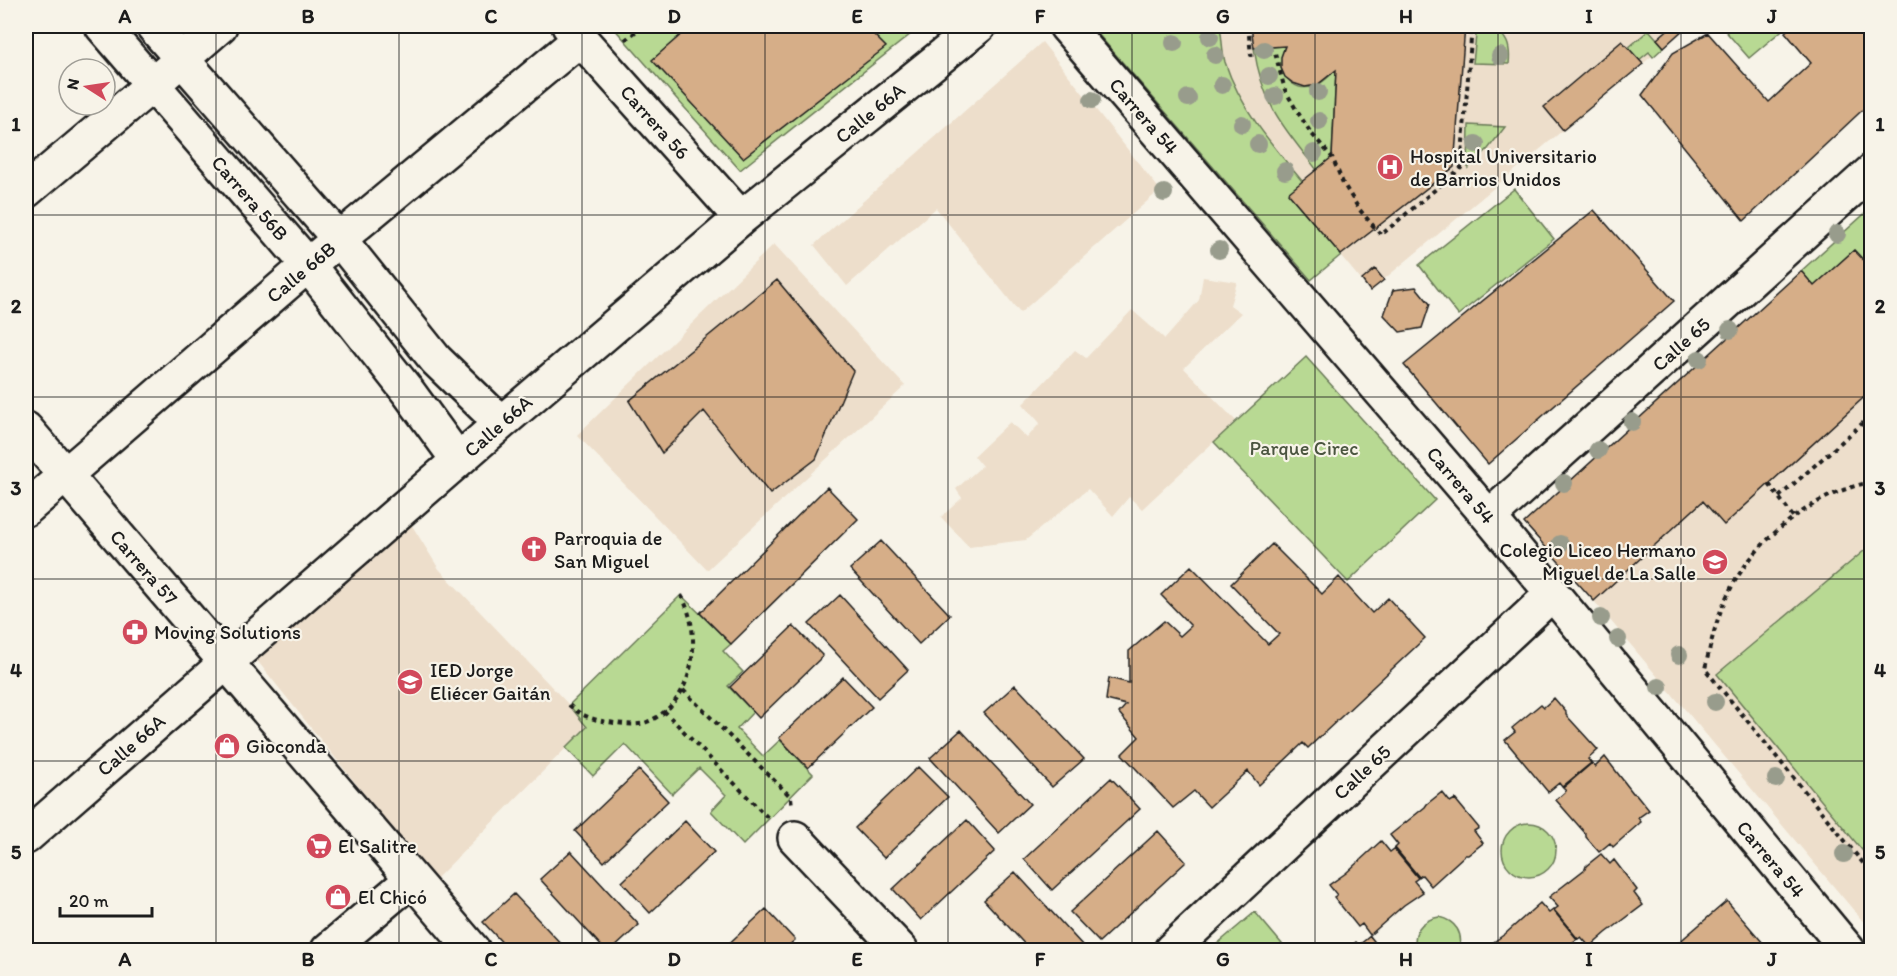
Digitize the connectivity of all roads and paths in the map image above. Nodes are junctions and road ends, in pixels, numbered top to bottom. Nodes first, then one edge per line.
1 (102, 26) edge
2 (153, 26) edge
3 (220, 26) edge
4 (643, 26) edge
5 (978, 26) edge
6 (1066, 26) edge
7 (1248, 26) edge
8 (1472, 26) edge
9 (575, 32) edge
10 (626, 40) dead end
11 (182, 58) junction
12 (152, 86) junction
13 (1872, 171) edge
14 (26, 191) edge
15 (741, 218) junction
16 (339, 240) junction
17 (308, 265) junction
18 (1872, 415) edge
19 (501, 423) junction
20 (26, 429) edge
21 (458, 460) junction
22 (65, 475) junction
23 (1872, 482) edge
24 (1769, 484) dead end
25 (1779, 497) junction
26 (26, 509) edge
27 (1489, 517) junction
28 (1794, 518) junction
29 (1552, 594) junction
30 (681, 595) dead end
31 (226, 663) junction
32 (683, 690) junction
33 (569, 705) dead end
34 (664, 711) junction
35 (791, 797) dead end
36 (783, 829) joint
37 (26, 837) edge
38 (1872, 874) edge
39 (412, 879) junction
40 (327, 951) edge
41 (473, 951) edge
42 (901, 951) edge
43 (1172, 951) edge
44 (1848, 951) edge

1 - 12 street, Carrera 56B
2 - 11 street, Carrera 56B
3 - 11 street
4 - 10 path
5 - 15 street, Calle 66A
6 - 27 street, Carrera 54
7 - 8 path
9 - 15 street, Carrera 56
9 - 16 street, Calle 66B
11 - 12 street
11 - 16 street, Carrera 56B
12 - 14 street
12 - 17 street, Carrera 56B
13 - 27 street, Calle 65
15 - 19 street, Calle 66A
16 - 17 street, Calle 66B
16 - 19 street, Carrera 56B
17 - 21 street, Carrera 56B
17 - 22 street, Calle 66B
18 - 25 path
19 - 21 street, Calle 66A
20 - 22 street, Carrera 57
21 - 31 street, Calle 66A
22 - 26 street, Calle 66B
22 - 31 street, Carrera 57
23 - 28 path
24 - 25 path
25 - 28 path
27 - 29 street, Carrera 54
28 - 38 path
29 - 43 street, Calle 65
29 - 44 street, Carrera 54
30 - 32 path
31 - 37 street, Calle 66A
31 - 39 street, Carrera 57
32 - 34 path
32 - 35 path
33 - 34 path
34 - 36 path
36 - 42 street
39 - 40 street
39 - 41 street, Carrera 57

